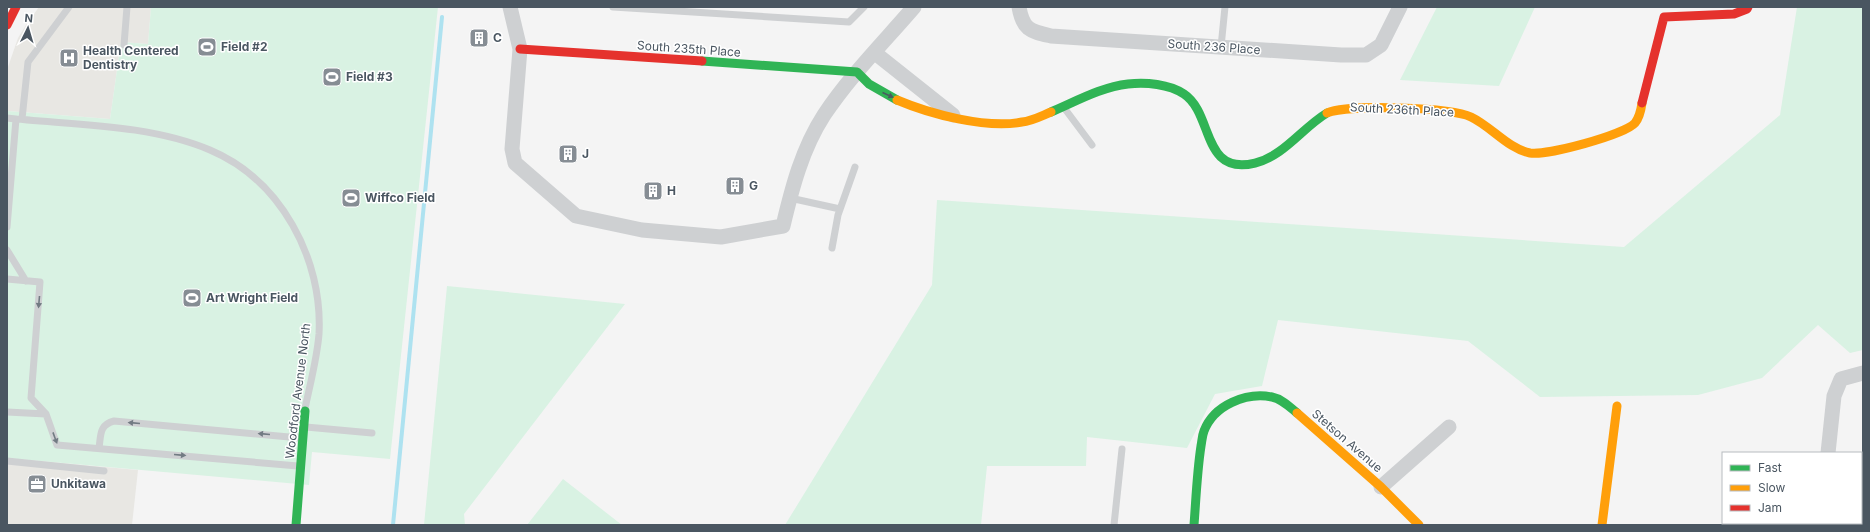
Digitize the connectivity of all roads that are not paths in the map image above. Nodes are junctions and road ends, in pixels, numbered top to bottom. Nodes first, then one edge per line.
1 (16, 7) edge
2 (69, 7) edge
3 (127, 7) edge
4 (510, 7) edge
5 (613, 7) edge
6 (864, 7) edge
7 (914, 7) edge
8 (1019, 7) edge
9 (1224, 7) edge
10 (1400, 7) edge
11 (1748, 7) edge
12 (703, 10) edge
13 (1665, 12) edge
14 (7, 25) edge
15 (124, 45) dead end
16 (1221, 47) junction
17 (520, 50) junction
18 (875, 53) junction
19 (857, 72) junction
20 (1063, 107) junction
21 (7, 118) edge
22 (957, 118) junction
23 (19, 119) junction
24 (1092, 145) dead end
25 (854, 167) dead end
26 (790, 198) junction
27 (840, 210) junction
28 (7, 227) edge
29 (832, 248) dead end
30 (7, 250) edge
31 (7, 279) edge
32 (26, 281) junction
33 (1863, 372) edge
34 (1617, 406) dead end
35 (305, 411) joint
36 (7, 412) edge
37 (46, 414) junction
38 (304, 427) junction
39 (1449, 427) dead end
40 (372, 433) dead end
41 (303, 438) junction
42 (99, 448) junction
43 (1122, 449) dead end
44 (1828, 452) edge
45 (7, 461) edge
46 (300, 466) junction
47 (104, 471) dead end
48 (1381, 487) junction
49 (296, 525) edge
50 (1114, 525) edge
51 (1194, 525) edge
52 (1419, 525) edge
53 (1602, 525) edge

1 - 14 street
2 - 23 lane
3 - 15 lane
4 - 17 street
5 - 12 lane
6 - 12 lane
7 - 18 street
8 - 16 street, South 236 Place
9 - 16 lane
10 - 16 street, South 236 Place
11 - 13 street
13 - 20 street, South 236th Place
17 - 19 street, South 235th Place
17 - 26 street
18 - 19 street
18 - 22 street
19 -> 22 street, South 236th Place
19 - 26 street
20 - 22 street, South 236th Place
20 - 24 lane
21 - 23 lane, Woodford Avenue North
23 - 28 lane
23 - 35 lane, Woodford Avenue North
25 - 27 lane
26 - 27 lane
27 - 29 lane
30 - 32 lane
31 - 32 lane
32 -> 37 lane
33 - 44 street
34 - 53 street
35 - 38 street, Woodford Avenue North
36 - 37 lane
37 -> 42 lane
38 - 40 lane
38 - 41 street, Woodford Avenue North
39 - 48 street
41 -> 42 lane
41 - 46 street, Woodford Avenue North
42 -> 46 lane
43 - 50 lane
45 - 47 lane
46 - 49 street, Woodford Avenue North
48 - 51 street, Stetson Avenue
48 - 52 street, Stetson Avenue

